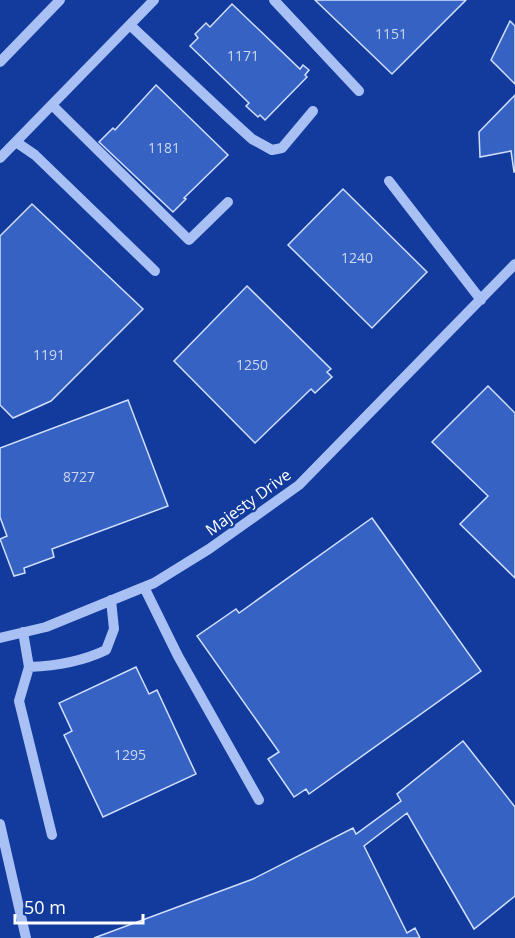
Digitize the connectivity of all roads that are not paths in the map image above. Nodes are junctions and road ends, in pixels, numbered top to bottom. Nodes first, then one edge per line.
1 (60, 0) edge
2 (154, 0) edge
3 (274, 0) edge
4 (129, 25) junction
5 (0, 62) edge
6 (359, 91) dead end
7 (52, 105) junction
8 (313, 111) dead end
9 (16, 142) junction
10 (0, 158) edge
11 (389, 181) dead end
12 (228, 202) dead end
13 (515, 264) edge
14 (156, 270) dead end
15 (481, 300) junction
16 (144, 587) junction
17 (111, 600) junction
18 (23, 632) junction
19 (0, 638) edge
20 (29, 667) junction
21 (259, 800) dead end
22 (0, 824) edge
23 (52, 835) dead end
24 (26, 938) edge

1 - 5 street
2 - 4 street
3 - 6 street
4 - 7 street
4 - 8 street
7 - 9 street
7 - 12 street
9 - 10 street
9 - 14 street
11 - 15 street
13 - 15 street, Majesty Drive
15 - 16 street, Majesty Drive
16 - 17 street, Majesty Drive
16 - 21 street
17 - 18 street, Majesty Drive
17 - 20 street
18 - 19 street, Majesty Drive
18 - 20 street
20 - 23 street
22 - 24 street

